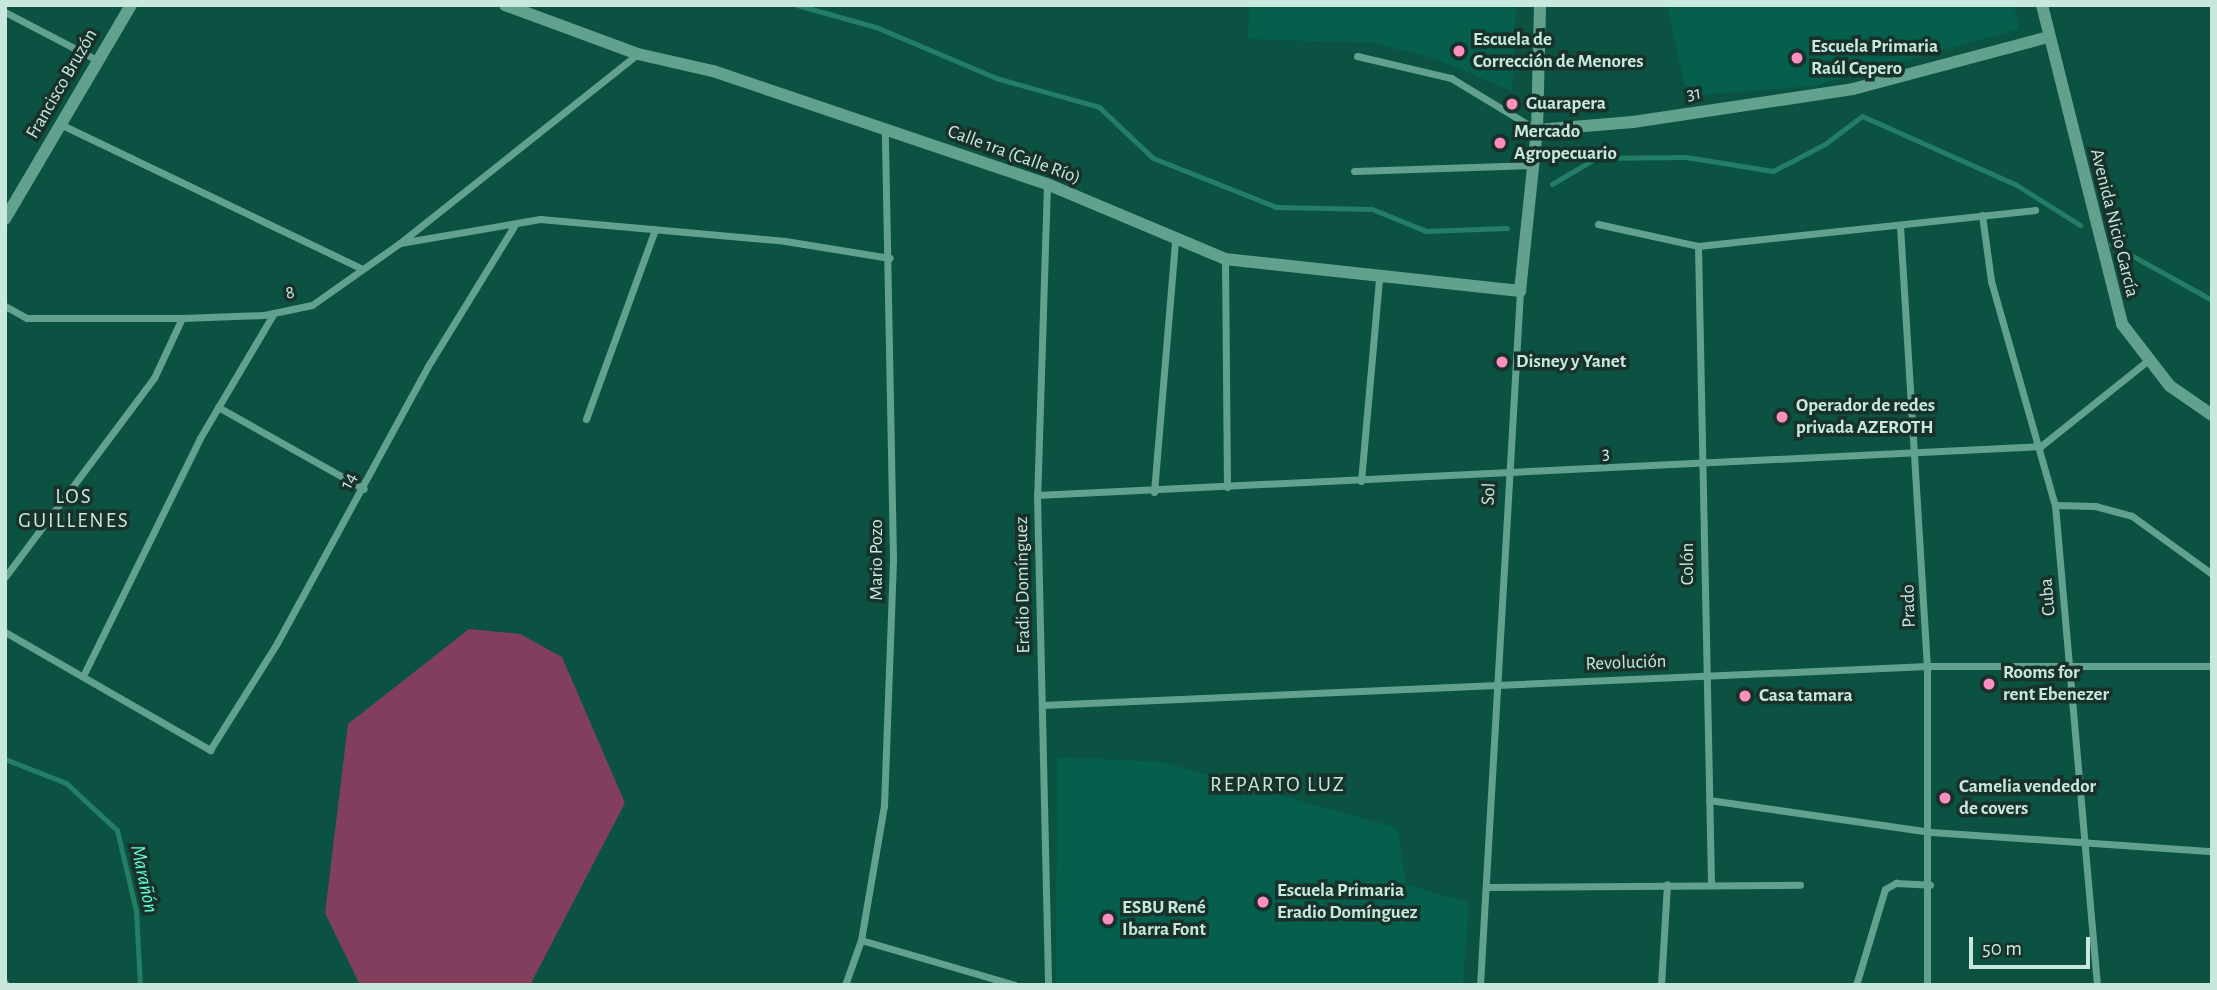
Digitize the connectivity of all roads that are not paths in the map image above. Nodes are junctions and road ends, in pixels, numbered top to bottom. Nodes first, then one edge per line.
1 (131, 5) edge
2 (505, 5) edge
3 (1540, 5) edge
4 (2042, 5) edge
5 (5, 12) edge
6 (2048, 37) junction
7 (638, 54) junction
8 (1357, 56) dead end
9 (97, 60) junction
10 (62, 125) junction
11 (885, 130) junction
12 (1537, 130) junction
13 (1533, 165) junction
14 (1354, 172) dead end
15 (1047, 184) junction
16 (10, 201) edge
17 (2035, 210) dead end
18 (1982, 215) junction
19 (5, 219) edge
20 (1598, 224) dead end
21 (514, 226) junction
22 (1900, 226) junction
23 (655, 229) junction
24 (1175, 241) junction
25 (400, 243) junction
26 (1698, 246) junction
27 (890, 258) junction
28 (1225, 259) junction
29 (362, 269) junction
30 (1379, 279) junction
31 (1520, 291) junction
32 (5, 306) edge
33 (274, 313) junction
34 (183, 318) junction
35 (2147, 361) junction
36 (218, 407) junction
37 (2212, 415) edge
38 (586, 419) dead end
39 (2041, 446) junction
40 (1918, 456) junction
41 (1704, 465) junction
42 (1509, 474) junction
43 (1361, 481) junction
44 (1227, 487) junction
45 (364, 489) junction
46 (1154, 492) junction
47 (1037, 495) junction
48 (2055, 505) junction
49 (2212, 575) edge
50 (5, 578) edge
51 (5, 632) edge
52 (1927, 666) junction
53 (2212, 666) edge
54 (2071, 668) junction
55 (83, 676) junction
56 (1704, 676) junction
57 (1499, 683) junction
58 (1042, 705) junction
59 (1709, 800) junction
60 (1931, 832) junction
61 (2087, 839) junction
62 (2212, 851) edge
63 (1712, 882) junction
64 (1667, 884) junction
65 (1800, 885) dead end
66 (1930, 885) junction
67 (1487, 887) junction
68 (861, 940) junction
69 (845, 985) edge
70 (1016, 985) edge
71 (1048, 985) edge
72 (1480, 985) edge
73 (1661, 985) edge
74 (1856, 985) edge
75 (1927, 985) edge
76 (2098, 985) edge

1 - 9 street, Francisco Bruzón
2 - 7 street, Calle 1ra (Calle Río)
3 - 12 street, Sol
4 - 6 street, Avenida Nicio García
5 - 9 street
6 - 12 street, 31
6 - 35 street, Avenida Nicio García
7 - 11 street, Calle 1ra (Calle Río)
7 - 25 street, 8
8 - 12 street
9 - 10 street, Francisco Bruzón
10 - 16 street, Francisco Bruzón
10 - 29 street
11 - 15 street, Calle 1ra (Calle Río)
11 - 27 street, Mario Pozo
12 - 13 street, Sol
13 - 14 street
13 - 31 street, Sol
15 - 24 street, Calle 1ra (Calle Río)
15 - 47 street, Eradio Domínguez
16 - 19 street, Francisco Bruzón
17 - 18 street
18 - 22 street
18 - 39 street, Cuba
20 - 26 street
21 - 23 street
21 - 25 street
21 - 45 street, 14
22 - 26 street
22 - 40 street, Prado
23 - 27 street
23 - 38 street
24 - 28 street, Calle 1ra (Calle Río)
24 - 46 street
25 - 29 street, 8
26 - 41 street, Colón
27 - 68 street, Mario Pozo
28 - 30 street, Calle 1ra (Calle Río)
28 - 44 street
29 - 33 street, 8
30 - 31 street, Calle 1ra (Calle Río)
30 - 43 street
31 - 42 street, Sol
32 - 34 street
33 - 34 street
33 - 36 street, 8
34 - 50 street
35 - 37 street, Avenida Nicio García
35 - 39 street
36 - 45 street
36 - 55 street, 8
39 - 40 street, 3
39 - 48 street, Cuba
40 - 41 street, 3
40 - 52 street, Prado
41 - 42 street, 3
41 - 56 street, Colón
42 - 43 street, 3
42 - 57 street, Sol
43 - 44 street, 3
44 - 46 street, 3
45 - 55 street, 14
46 - 47 street, 3
47 - 58 street, Eradio Domínguez
48 - 49 street
48 - 54 street, Cuba
51 - 55 street
52 - 54 street, Revolución
52 - 56 street, Revolución
52 - 60 street, Prado
53 - 54 street, Revolución
54 - 61 street, Cuba
56 - 57 street, Revolución
56 - 59 street, Colón
57 - 58 street, Revolución
57 - 67 street, Sol
58 - 71 street, Eradio Domínguez
59 - 60 street
59 - 63 street, Colón
60 - 61 street
60 - 66 street, Prado
61 - 62 street
61 - 76 street, Cuba
63 - 64 street
63 - 65 street
64 - 67 street
64 - 73 street
66 - 74 street
66 - 75 street, Prado
67 - 72 street, Sol
68 - 69 street, Mario Pozo
68 - 70 street

